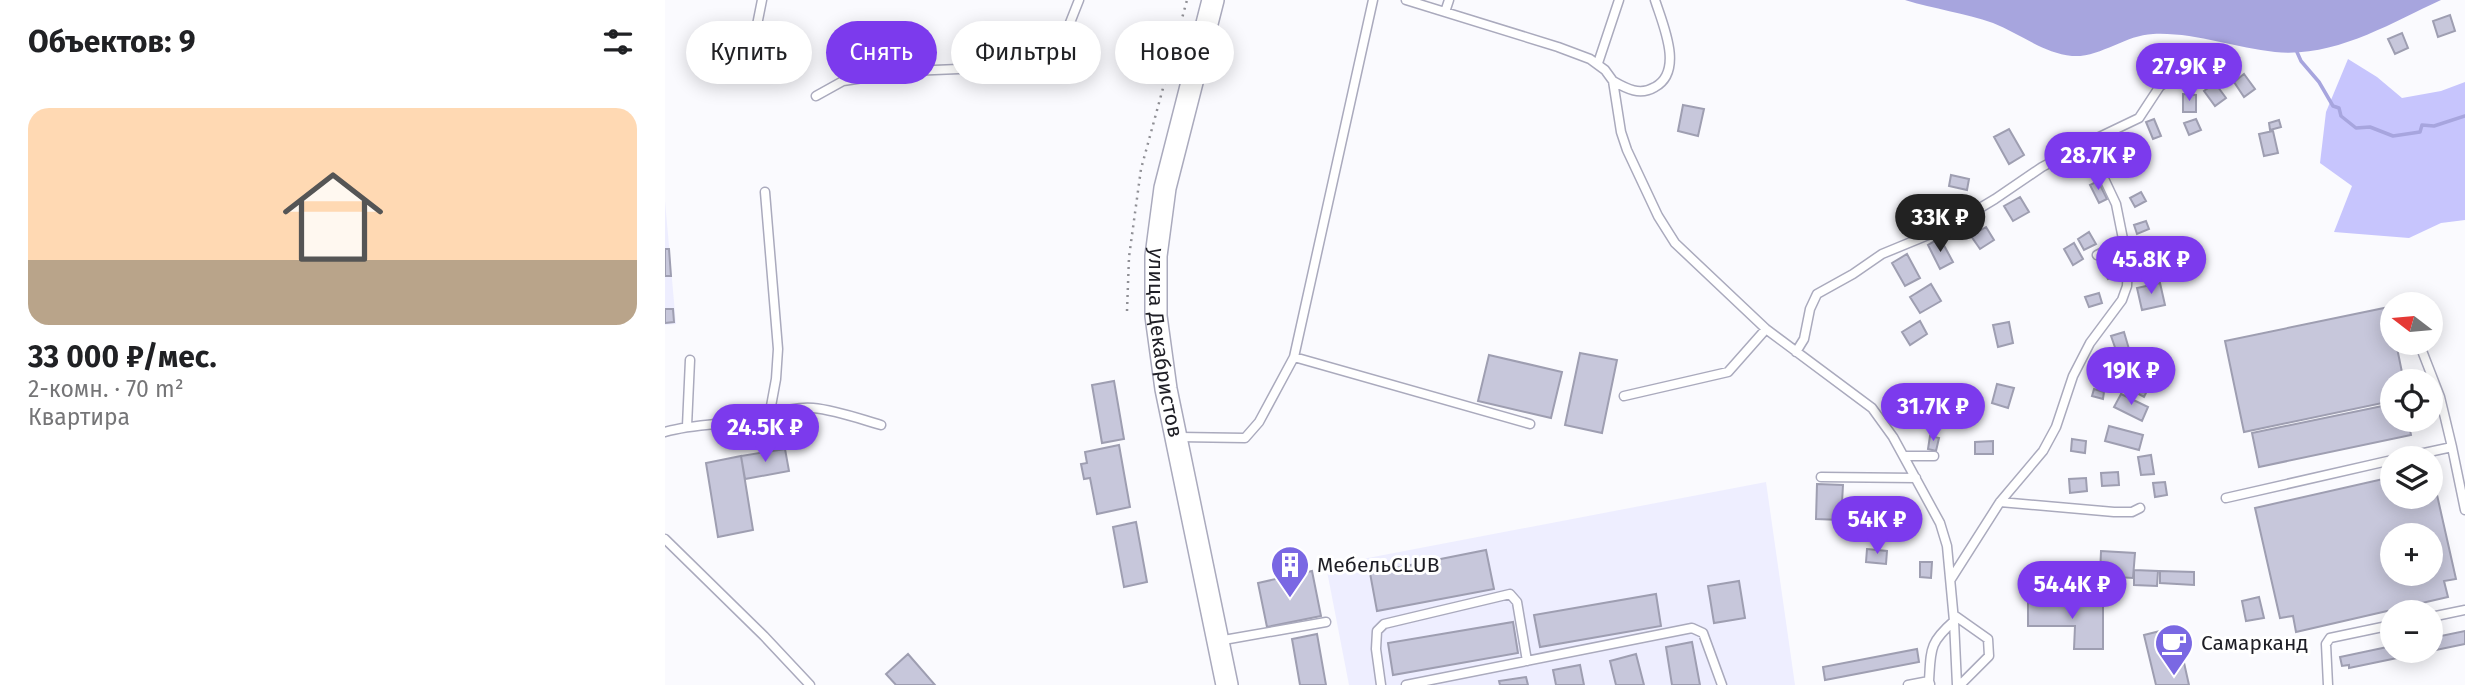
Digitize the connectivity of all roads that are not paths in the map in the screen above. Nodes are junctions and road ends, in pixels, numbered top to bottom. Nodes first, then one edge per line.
1 (762, 0) edge
2 (1079, 0) edge
3 (1213, 0) edge
4 (1373, 0) edge
5 (1406, 0) edge
6 (1449, 0) edge
7 (1619, 0) edge
8 (1655, 0) edge
9 (1445, 12) junction
10 (758, 21) edge
11 (1598, 63) junction
12 (2235, 68) dead end
13 (1613, 81) junction
14 (816, 96) dead end
15 (2093, 140) junction
16 (765, 192) dead end
17 (2123, 242) junction
18 (2097, 255) dead end
19 (1766, 330) junction
20 (1796, 352) junction
21 (2424, 355) edge
22 (1294, 357) junction
23 (690, 360) dead end
24 (1624, 396) dead end
25 (769, 417) junction
26 (1530, 424) dead end
27 (881, 425) dead end
28 (687, 426) junction
29 (665, 432) edge
30 (1176, 437) junction
31 (2452, 447) junction
32 (2443, 449) edge
33 (1904, 456) junction
34 (1934, 456) dead end
35 (2380, 463) edge
36 (1821, 477) dead end
37 (1916, 478) junction
38 (2226, 498) dead end
39 (2000, 502) junction
40 (2140, 508) dead end
41 (2465, 510) edge
42 (665, 539) edge
43 (1951, 579) junction
44 (2465, 610) edge
45 (2443, 615) edge
46 (1954, 618) junction
47 (1326, 622) dead end
48 (2380, 628) edge
49 (1218, 641) junction
50 (1527, 661) junction
51 (1929, 683) edge
52 (810, 685) edge
53 (1227, 685) edge
54 (1381, 685) edge
55 (1406, 685) edge
56 (1722, 685) edge
57 (1908, 685) edge
58 (1959, 685) edge
59 (2328, 685) edge

1 - 10 lane
2 - 14 lane
3 - 30 main road, улица Декабристов
4 - 22 lane
5 - 9 lane
6 - 9 lane
7 - 11 lane
8 - 13 lane
9 - 11 lane
11 - 13 lane
12 - 15 lane
13 - 19 lane
15 - 17 lane
15 - 20 lane
16 - 25 lane
17 - 18 lane
17 - 39 lane
19 - 20 lane
19 - 24 lane
20 - 33 lane
21 - 31 lane
22 - 26 lane
22 - 30 lane
23 - 28 lane
25 - 27 lane
25 - 28 lane
28 - 29 lane
30 - 49 main road, улица Декабристов
31 - 32 lane
31 - 41 lane
33 - 34 lane
33 - 37 lane
35 - 38 lane
36 - 37 lane
37 - 43 lane
39 - 40 lane
39 - 43 lane
42 - 52 lane
43 - 46 lane
44 - 45 lane
46 - 51 lane
46 - 58 lane
46 - 58 lane
47 - 49 lane
48 - 59 lane
49 - 53 main road, улица Декабристов
50 - 54 lane
50 - 55 lane
50 - 56 lane
51 - 57 lane

